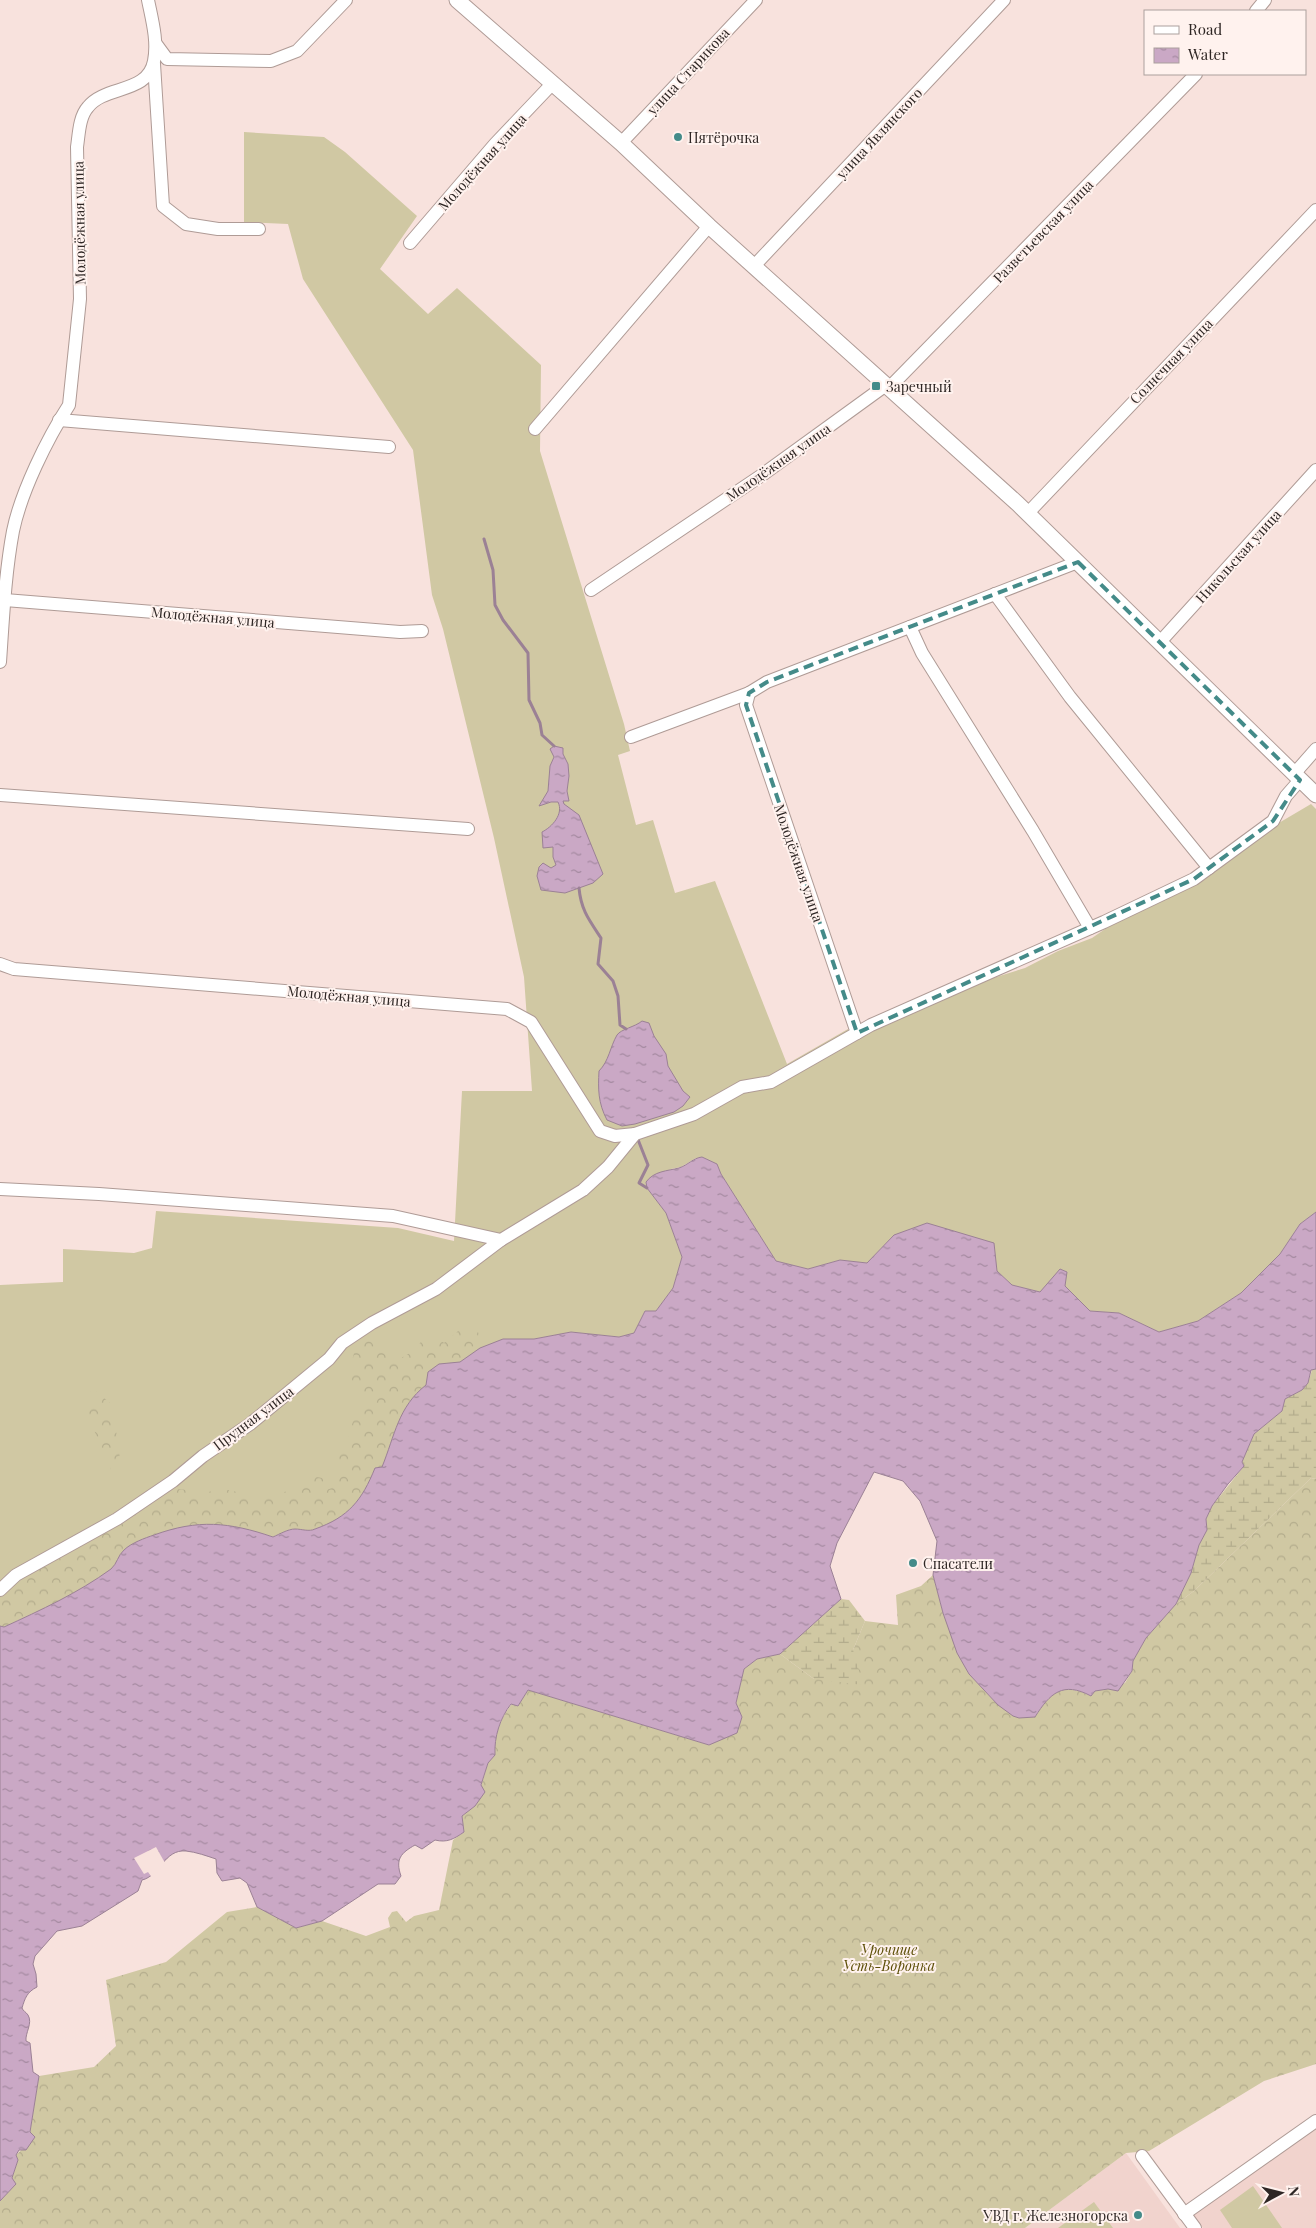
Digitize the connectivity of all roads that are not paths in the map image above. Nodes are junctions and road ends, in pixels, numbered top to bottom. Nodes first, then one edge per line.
1 (148, 0) edge
2 (346, 0) edge
3 (457, 0) edge
4 (756, 0) edge
5 (1004, 0) edge
6 (156, 44) junction
7 (154, 63) junction
8 (1195, 75) edge
9 (552, 84) junction
10 (621, 143) junction
11 (1316, 210) edge
12 (709, 226) junction
13 (259, 229) dead end
14 (410, 243) dead end
15 (754, 266) junction
16 (888, 386) junction
17 (865, 402) joint
18 (59, 420) junction
19 (535, 430) dead end
20 (389, 447) dead end
21 (1316, 470) edge
22 (1028, 513) junction
23 (1078, 562) junction
24 (591, 590) dead end
25 (995, 594) junction
26 (5, 600) junction
27 (910, 627) junction
28 (422, 631) dead end
29 (1160, 642) junction
30 (0, 662) edge
31 (749, 693) junction
32 (631, 737) dead end
33 (1316, 749) edge
34 (1297, 777) junction
35 (1316, 794) edge
36 (0, 795) edge
37 (468, 829) dead end
38 (1209, 868) junction
39 (1090, 928) junction
40 (0, 964) edge
41 (857, 1033) junction
42 (635, 1134) junction
43 (0, 1189) edge
44 (501, 1240) junction
45 (0, 1590) edge
46 (1316, 2121) edge
47 (1142, 2156) dead end
48 (1184, 2214) junction
49 (1195, 2228) edge

1 - 6 street
2 - 6 street
3 - 9 street
4 - 10 street, улица Старикова
5 - 15 street, улица Являнского
6 - 7 street
7 - 13 street
7 - 18 street, Молодёжная улица
8 - 16 street, Разветьевская улица
9 - 10 street
9 - 14 street, Молодёжная улица
10 - 12 street
11 - 22 street, Солнечная улица
12 - 15 street
12 - 19 street
15 - 16 street
16 - 17 street, Разветьевская улица
16 - 22 street
17 - 24 street, Молодёжная улица
18 - 20 street
18 - 26 street, Молодёжная улица
21 - 29 street, Никольская улица
22 - 23 street
23 - 25 street
23 - 29 street
25 - 27 street
25 - 38 street
26 - 28 street, Молодёжная улица
26 - 30 street, Молодёжная улица
27 - 31 street
27 - 39 street
29 - 34 street
31 - 32 street
31 - 41 street, Молодёжная улица
33 - 34 street, Молодёжная улица
34 - 35 street
34 - 38 street, Молодёжная улица
36 - 37 street
38 - 39 street, Молодёжная улица
39 - 41 street, Молодёжная улица
40 - 42 street, Молодёжная улица
41 - 42 street, Молодёжная улица
42 - 44 street
43 - 44 street
44 - 45 street, Прудная улица
46 - 48 street
47 - 48 street
48 - 49 street

